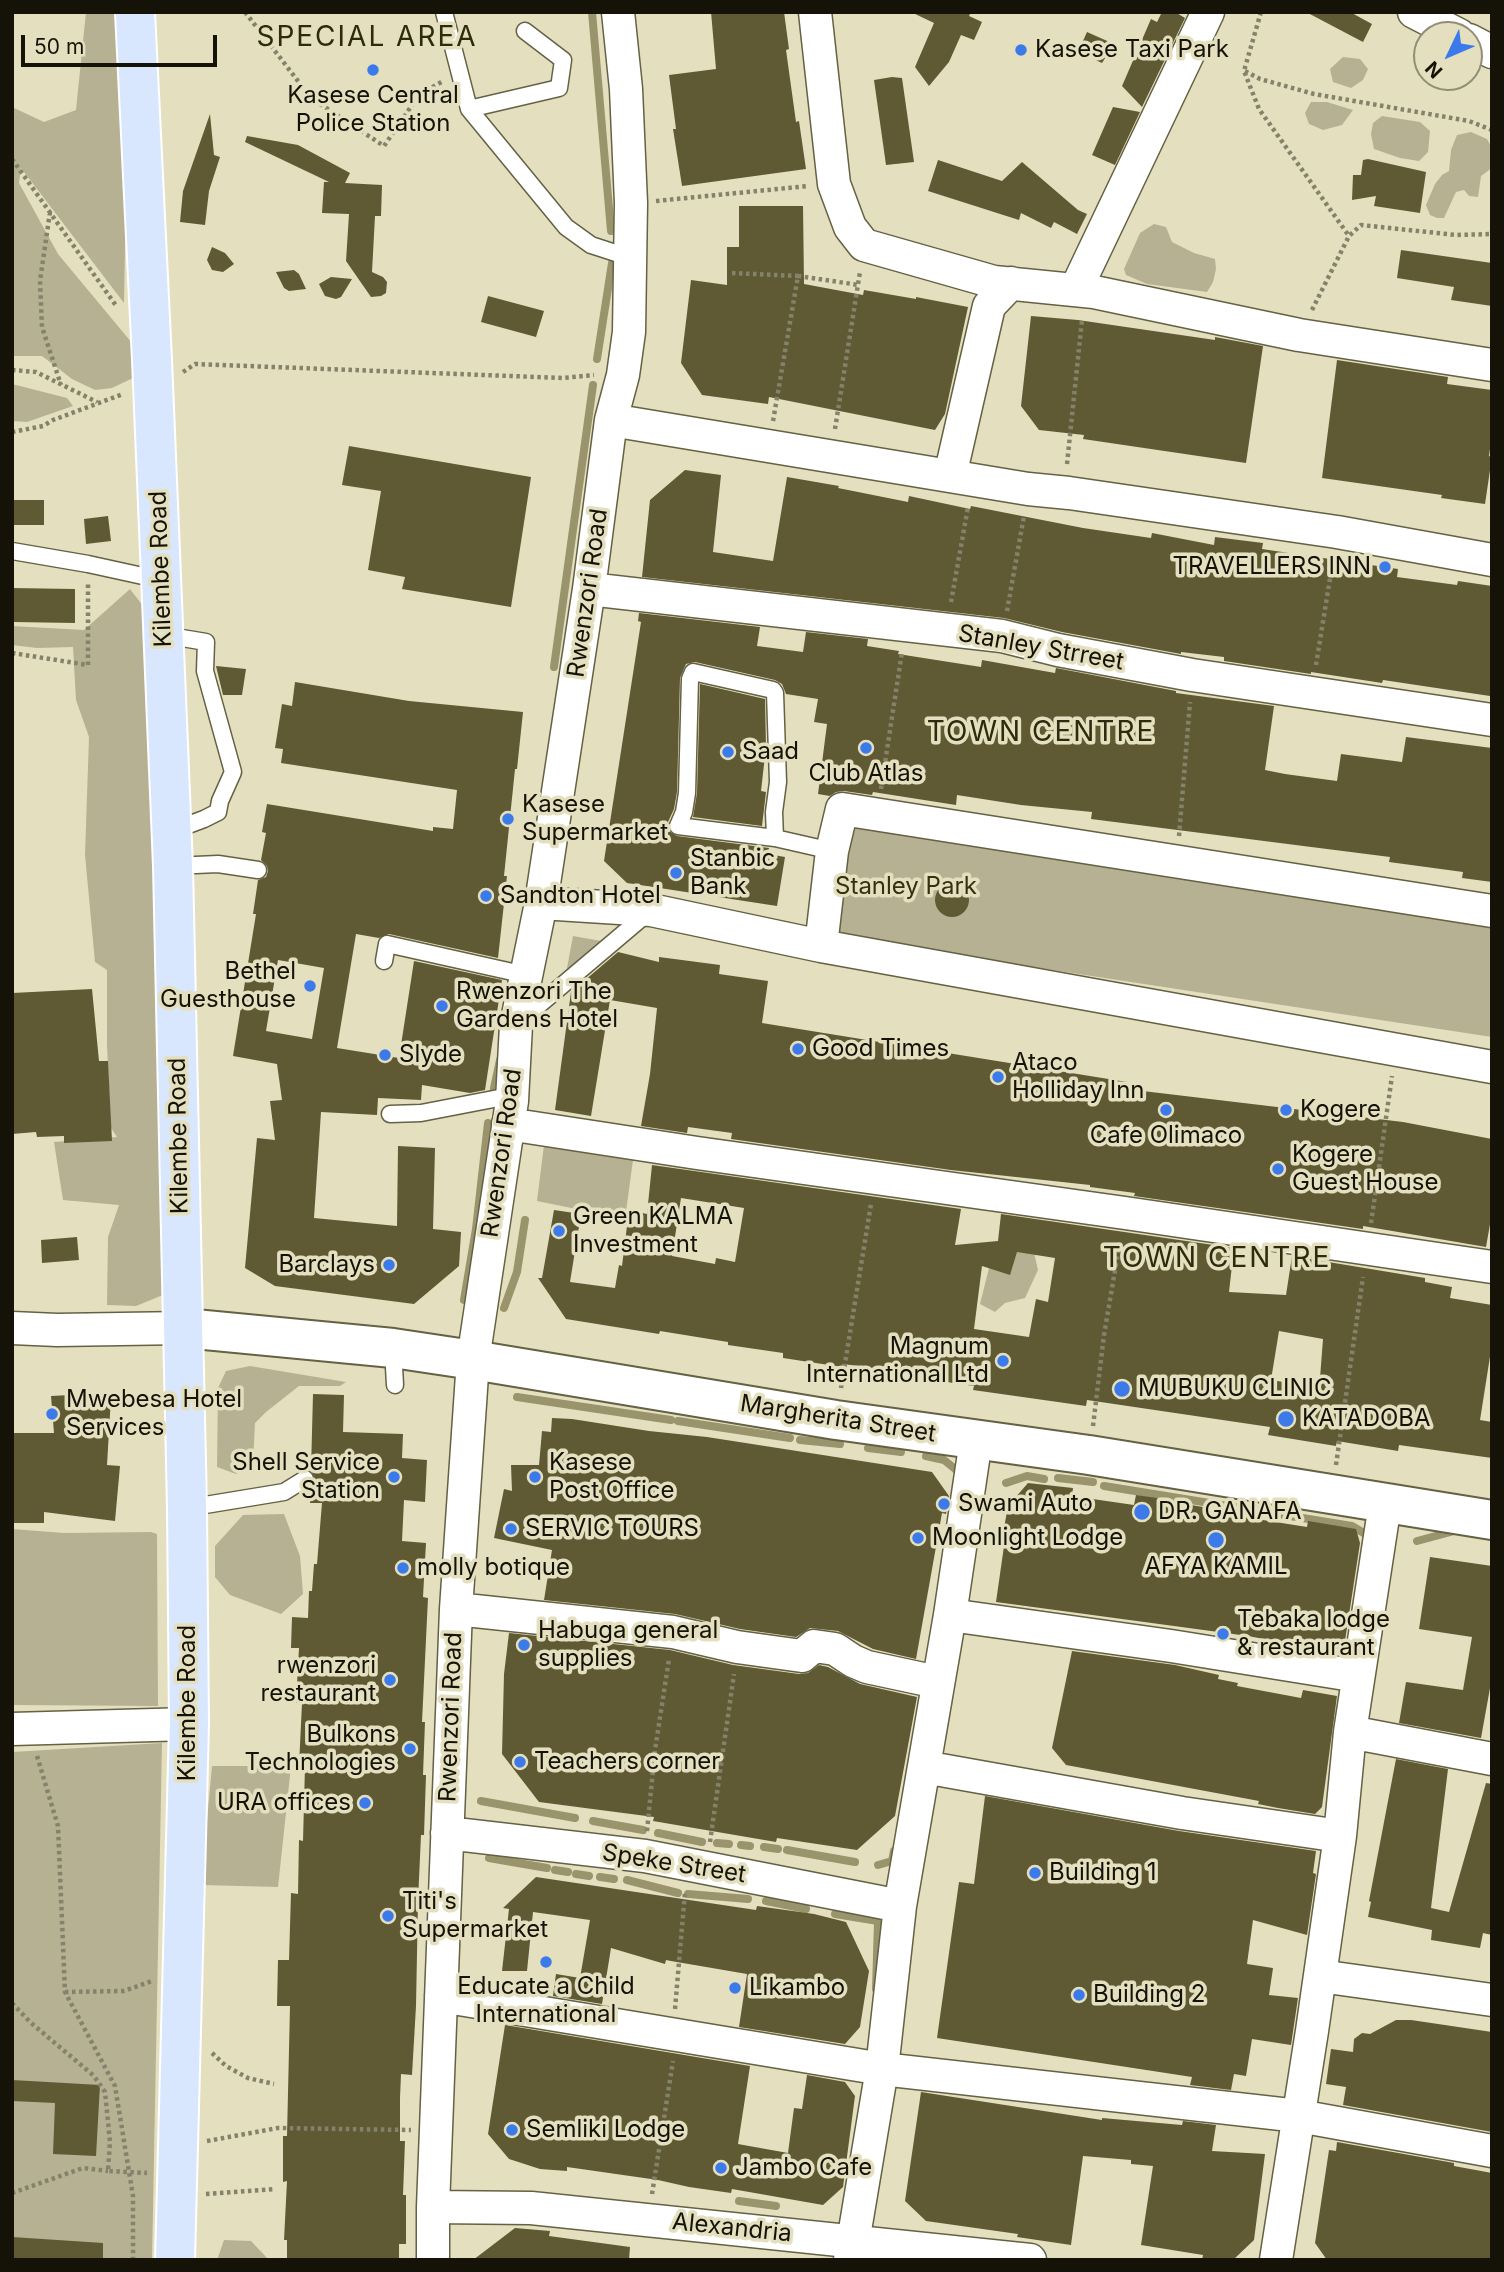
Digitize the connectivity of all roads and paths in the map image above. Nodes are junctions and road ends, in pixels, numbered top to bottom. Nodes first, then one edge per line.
1 (135, 12) edge
2 (244, 12) edge
3 (444, 12) edge
4 (618, 12) edge
5 (815, 12) edge
6 (1208, 12) edge
7 (1261, 12) edge
8 (1414, 12) edge
9 (1432, 21) edge
10 (525, 31) dead end
11 (1244, 71) junction
12 (459, 72) junction
13 (469, 108) junction
14 (1492, 130) edge
15 (12, 159) edge
16 (834, 184) junction
17 (631, 203) junction
18 (50, 212) junction
19 (1492, 234) edge
20 (1349, 236) junction
21 (864, 245) junction
22 (631, 258) junction
23 (732, 273) dead end
24 (798, 276) junction
25 (976, 277) junction
26 (1010, 284) junction
27 (859, 285) junction
28 (1085, 290) junction
29 (989, 306) junction
30 (118, 310) dead end
31 (1299, 335) junction
32 (1492, 365) edge
33 (12, 370) edge
34 (623, 375) junction
35 (61, 385) junction
36 (154, 394) junction
37 (97, 403) junction
38 (611, 420) junction
39 (12, 432) edge
40 (765, 445) junction
41 (829, 457) junction
42 (962, 477) junction
43 (1028, 489) junction
44 (1069, 493) junction
45 (1337, 531) junction
46 (12, 551) edge
47 (1492, 560) edge
48 (88, 564) junction
49 (161, 580) junction
50 (589, 589) junction
51 (906, 626) junction
52 (946, 631) junction
53 (164, 635) junction
54 (1002, 636) junction
55 (12, 653) edge
56 (1192, 675) junction
57 (1312, 694) junction
58 (1492, 720) edge
59 (878, 814) junction
60 (775, 838) junction
61 (172, 849) junction
62 (832, 851) junction
63 (1176, 861) junction
64 (258, 870) dead end
65 (541, 903) junction
66 (650, 910) junction
67 (1492, 911) edge
68 (821, 946) junction
69 (384, 961) dead end
70 (526, 975) junction
71 (516, 1025) junction
72 (1396, 1049) junction
73 (1492, 1067) edge
74 (510, 1113) junction
75 (390, 1114) dead end
76 (875, 1179) junction
77 (1125, 1213) junction
78 (1367, 1250) junction
79 (1492, 1267) edge
80 (184, 1328) junction
81 (35, 1333) edge
82 (473, 1360) junction
83 (836, 1420) junction
84 (976, 1440) junction
85 (1089, 1455) junction
86 (304, 1479) dead end
87 (1331, 1494) junction
88 (1385, 1504) junction
89 (187, 1508) junction
90 (1492, 1520) edge
91 (456, 1609) junction
92 (950, 1615) junction
93 (673, 1632) junction
94 (737, 1647) junction
95 (1358, 1676) junction
96 (937, 1682) junction
97 (189, 1724) junction
98 (21, 1730) edge
99 (1350, 1732) junction
100 (1492, 1759) edge
101 (924, 1767) junction
102 (447, 1832) junction
103 (1340, 1836) junction
104 (645, 1856) junction
105 (697, 1865) junction
106 (900, 1906) junction
107 (183, 1970) junction
108 (1320, 1976) junction
109 (65, 1992) junction
110 (441, 1996) junction
111 (1492, 2000) edge
112 (12, 2003) edge
113 (182, 2023) junction
114 (675, 2035) junction
115 (882, 2069) junction
116 (274, 2084) dead end
117 (1299, 2116) junction
118 (438, 2130) junction
119 (1492, 2151) edge
120 (108, 2171) junction
121 (178, 2171) junction
122 (130, 2172) junction
123 (275, 2189) dead end
124 (12, 2193) edge
125 (433, 2207) junction
126 (647, 2219) junction
127 (851, 2250) edge
128 (132, 2260) edge
129 (175, 2260) edge
130 (433, 2260) edge
131 (1030, 2260) edge
132 (1276, 2260) edge

1 - 36 main road, Kilembe Road
2 - 12 path
3 - 12 lane
4 - 17 street, Rwenzori Road
5 - 16 street
6 - 28 street
7 - 11 path
8 - 9 street
10 - 13 lane
11 - 14 path
11 - 20 path
12 - 13 lane
13 - 22 lane
15 - 18 path
16 - 17 path
16 - 21 street
17 - 22 street, Rwenzori Road
18 - 30 path
18 - 35 path
19 - 20 path
20 - 31 path
21 - 25 street
21 - 27 path
22 - 34 street, Rwenzori Road
23 - 24 path
24 - 27 path
24 - 40 path
25 - 26 street
25 - 29 street
26 - 28 street
26 - 29 street
27 - 41 path
28 - 31 street
28 - 44 path
29 - 42 street
31 - 32 street
33 - 35 path
34 - 36 path
34 - 38 street, Rwenzori Road
35 - 37 path
36 - 37 path
36 - 49 main road, Kilembe Road
37 - 39 path
38 - 40 street
38 - 50 street, Rwenzori Road
40 - 41 street
41 - 42 street
42 - 43 street
42 - 52 path
43 - 44 street
43 - 54 path
44 - 45 street
45 - 47 street
45 - 57 path
46 - 48 lane
48 - 49 lane
48 - 55 path
49 - 53 main road, Kilembe Road
50 - 51 street, Stanley Strreet
50 - 65 street, Rwenzori Road
51 - 52 street, Stanley Strreet
51 - 59 path
52 - 54 street, Stanley Strreet
53 - 61 main road, Kilembe Road
53 - 61 lane
54 - 56 street, Stanley Strreet
56 - 57 street, Stanley Strreet
56 - 63 path
57 - 58 street, Stanley Strreet
59 - 62 street
59 - 63 street
60 - 60 lane
60 - 62 lane
61 - 64 lane
61 - 80 main road, Kilembe Road
62 - 68 street
63 - 67 street
65 - 66 street
65 - 70 street, Rwenzori Road
66 - 68 street
66 - 71 lane
68 - 72 street
69 - 70 lane
70 - 71 street, Rwenzori Road
71 - 74 street, Rwenzori Road
72 - 73 street
72 - 78 path
74 - 75 lane
74 - 76 street
74 - 82 street, Rwenzori Road
76 - 77 street
76 - 83 path
77 - 78 street
77 - 85 path
78 - 79 street
78 - 87 path
80 - 81 street
80 - 82 street, Margherita Street
80 - 89 main road, Kilembe Road
82 - 83 street, Margherita Street
82 - 91 street, Rwenzori Road
83 - 84 street, Margherita Street
84 - 85 street, Margherita Street
84 - 92 street
85 - 87 street, Margherita Street
86 - 89 lane
87 - 88 street, Margherita Street
88 - 90 street, Margherita Street
88 - 95 street
89 - 97 main road, Kilembe Road
91 - 93 street
91 - 102 street, Rwenzori Road
92 - 95 street
92 - 96 street
93 - 94 street
93 - 104 path
94 - 96 street
94 - 105 path
95 - 99 street
96 - 101 street
97 - 98 street
97 - 107 main road, Kilembe Road
98 - 109 path
99 - 100 street
99 - 103 street
101 - 103 street
101 - 106 street
102 - 104 street, Speke Street
102 - 110 street, Rwenzori Road
103 - 108 street
104 - 105 street, Speke Street
105 - 106 street, Speke Street
105 - 114 path
106 - 115 street
107 - 109 path
107 - 113 main road, Kilembe Road
108 - 111 street
108 - 117 street
109 - 122 path
110 - 114 street
110 - 118 street, Rwenzori Road
112 - 120 path
113 - 116 path
113 - 121 main road, Kilembe Road
114 - 115 street
114 - 126 path
115 - 117 street
115 - 127 street
117 - 119 street
117 - 132 street
118 - 121 path
118 - 125 street, Rwenzori Road
120 - 122 path
120 - 124 path
121 - 122 path
121 - 123 path
121 - 129 main road, Kilembe Road
122 - 128 path
125 - 126 street, Alexandria
125 - 130 street, Rwenzori Road
126 - 127 street, Alexandria
127 - 131 street, Alexandria

